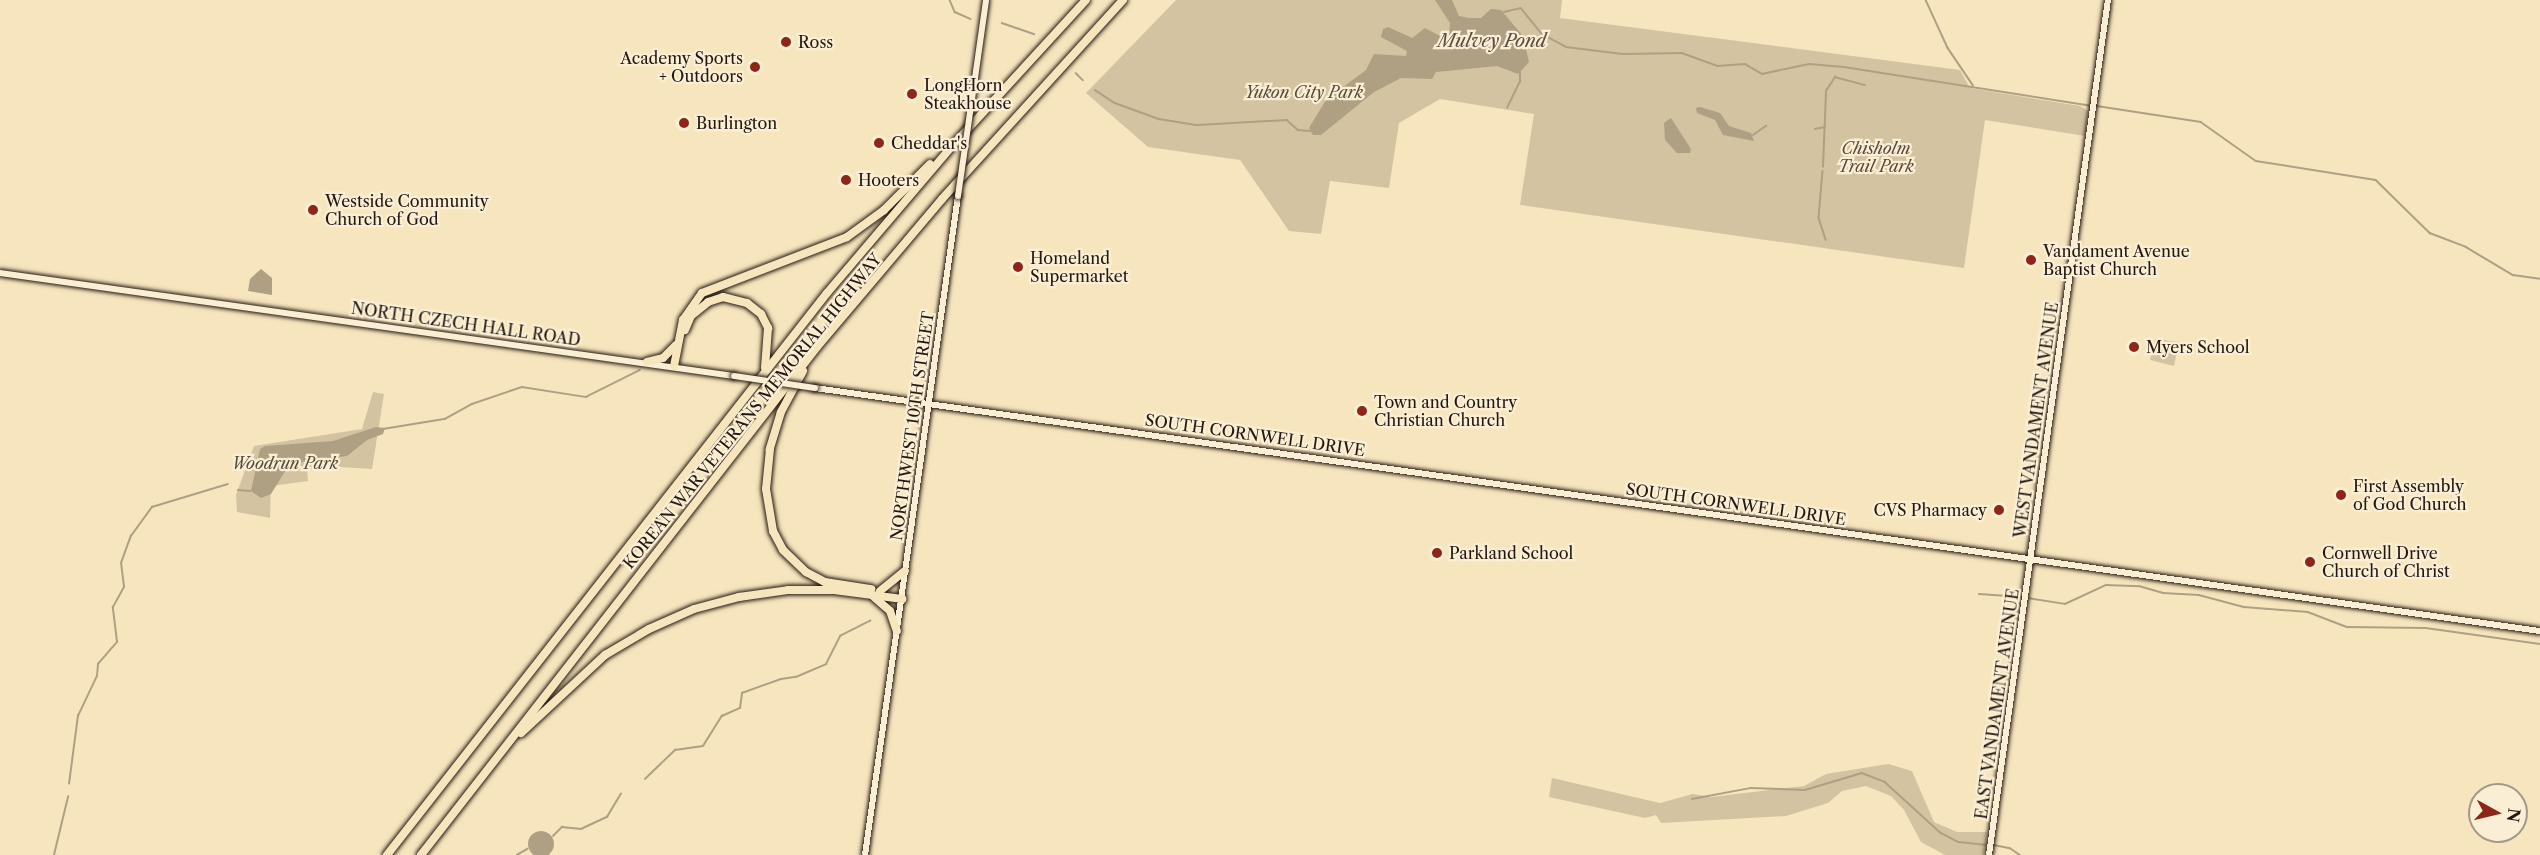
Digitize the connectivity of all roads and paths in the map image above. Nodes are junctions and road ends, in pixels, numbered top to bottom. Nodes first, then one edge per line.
1 (986, 0) edge
2 (1086, 0) edge
3 (1122, 0) edge
4 (2108, 0) edge
5 (954, 144) junction
6 (0, 273) edge
7 (678, 342) junction
8 (817, 348) junction
9 (647, 362) junction
10 (676, 367) junction
11 (764, 371) junction
12 (928, 403) junction
13 (2031, 558) junction
14 (905, 571) junction
15 (880, 591) junction
16 (870, 594) junction
17 (902, 596) junction
18 (897, 631) junction
19 (2540, 631) edge
20 (497, 757) junction
21 (387, 855) edge
22 (421, 855) edge
23 (866, 855) edge
24 (1989, 855) edge

1 - 12 main road, NORTHWEST 10TH STREET, bridge
2 - 5 highway, KOREAN WAR VETERANS MEMORIAL HIGHWAY
3 - 8 highway, KOREAN WAR VETERANS MEMORIAL HIGHWAY
4 - 13 main road, WEST VANDAMENT AVENUE
5 - 7 highway
5 - 11 highway, KOREAN WAR VETERANS MEMORIAL HIGHWAY
6 - 9 main road, NORTH CZECH HALL ROAD
7 - 9 highway
7 - 10 highway
8 - 15 highway
8 - 20 highway, KOREAN WAR VETERANS MEMORIAL HIGHWAY
9 - 10 main road, NORTH CZECH HALL ROAD
10 - 11 highway
10 - 12 main road, NORTH CZECH HALL ROAD, bridge
11 - 21 highway, KOREAN WAR VETERANS MEMORIAL HIGHWAY
12 - 13 main road, SOUTH CORNWELL DRIVE
12 - 14 main road, NORTHWEST 10TH STREET
13 - 19 main road, SOUTH CORNWELL DRIVE
13 - 24 main road, EAST VANDAMENT AVENUE
14 - 15 highway
14 - 17 main road, NORTHWEST 10TH STREET
15 - 17 highway
16 - 17 highway
16 - 18 highway
16 - 20 highway
17 - 18 main road, NORTHWEST 10TH STREET
18 - 23 main road, NORTHWEST 10TH STREET
20 - 22 highway, KOREAN WAR VETERANS MEMORIAL HIGHWAY

